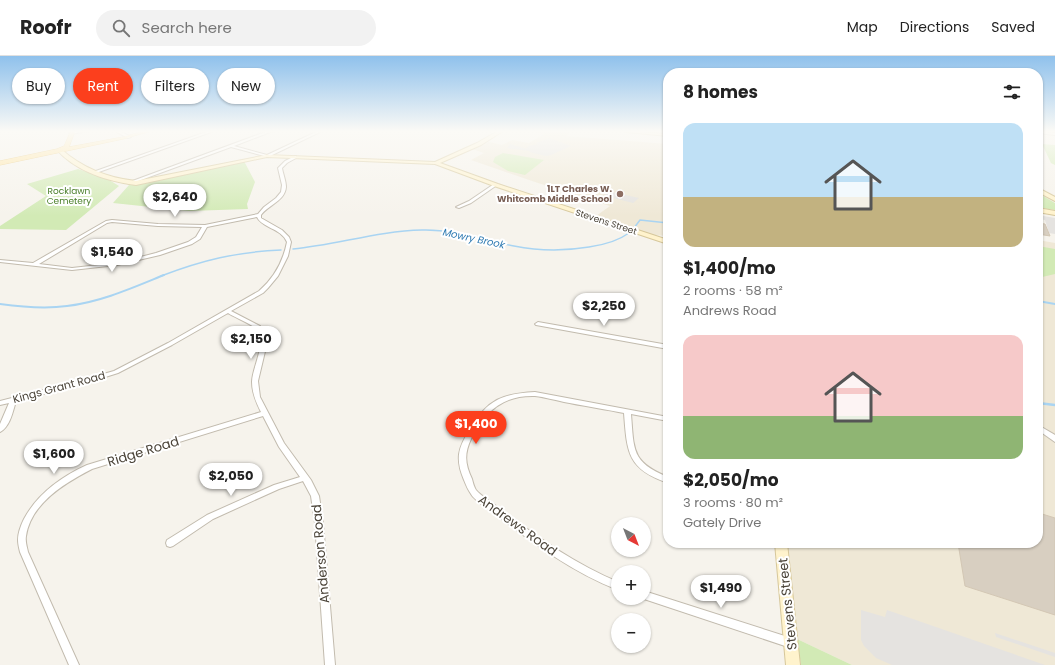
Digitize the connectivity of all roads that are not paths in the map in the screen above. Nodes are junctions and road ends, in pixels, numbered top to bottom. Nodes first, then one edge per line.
1 (19, 159) edge
2 (70, 159) edge
3 (131, 159) edge
4 (193, 159) edge
5 (245, 159) edge
6 (291, 159) edge
7 (352, 159) edge
8 (444, 159) edge
9 (436, 163) junction
10 (0, 164) edge
11 (95, 172) junction
12 (129, 182) junction
13 (495, 185) junction
14 (1043, 193) edge
15 (1055, 199) edge
16 (458, 207) dead end
17 (1043, 211) edge
18 (1055, 212) edge
19 (258, 215) junction
20 (205, 226) junction
21 (663, 240) edge
22 (0, 261) edge
23 (34, 265) junction
24 (227, 311) junction
25 (538, 324) dead end
26 (663, 347) edge
27 (14, 399) junction
28 (0, 403) edge
29 (627, 411) junction
30 (264, 413) junction
31 (663, 418) edge
32 (0, 428) edge
33 (1043, 431) edge
34 (1055, 439) edge
35 (305, 478) junction
36 (663, 478) edge
37 (170, 543) dead end
38 (782, 548) edge
39 (611, 583) edge
40 (651, 597) edge
41 (791, 643) junction
42 (74, 665) edge
43 (330, 665) edge
44 (793, 665) edge

1 - 10 main road
2 - 11 street, Stevens Street
3 - 11 street
4 - 12 street
5 - 12 street, Stevens Street
6 - 19 street
7 - 9 street, Stevens Street
8 - 9 street
9 - 13 street, Stevens Street
11 - 12 street, Stevens Street
13 - 16 street
13 - 21 street, Stevens Street
14 - 15 street
17 - 18 street
19 - 20 street
19 - 24 street, Kings Grant Road
20 - 23 street
20 - 23 street
22 - 23 street
24 - 27 street, Kings Grant Road
24 - 30 street, Anderson Road
25 - 26 street
27 - 28 street, Kings Grant Road
27 - 32 street
29 - 31 street, Andrews Road
29 - 36 street
29 - 39 street, Andrews Road
30 - 35 street, Anderson Road
30 - 42 street, Ridge Road
33 - 34 street
35 - 37 street
35 - 43 street, Anderson Road
38 - 41 street, Stevens Street
40 - 41 street
41 - 44 street, Stevens Street

